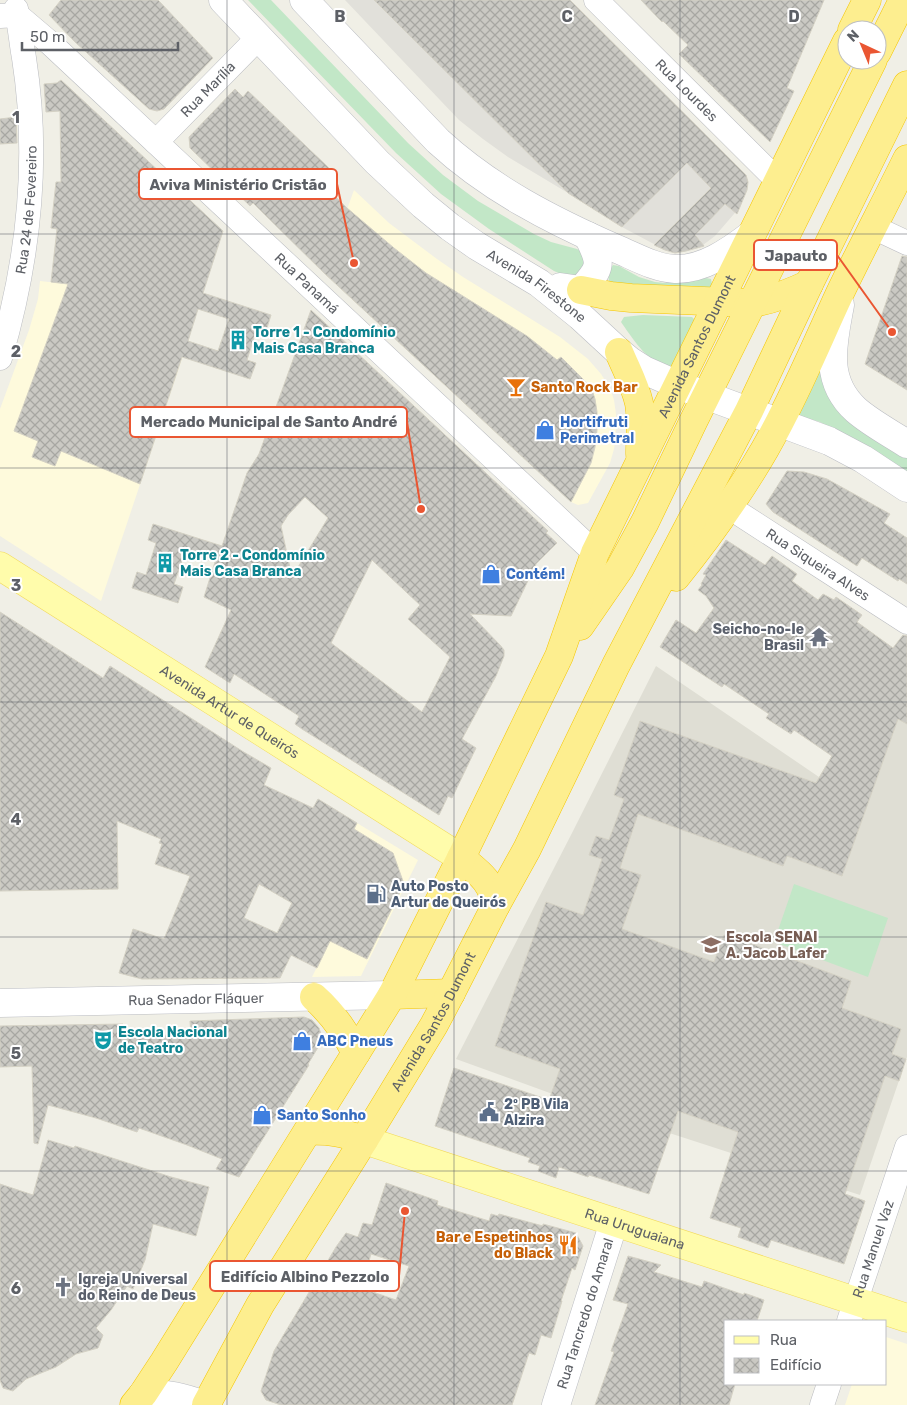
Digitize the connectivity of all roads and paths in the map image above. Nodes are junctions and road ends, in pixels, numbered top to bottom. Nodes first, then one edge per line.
1 (223, 0) edge
2 (304, 0) edge
3 (596, 0) edge
4 (867, 0) edge
5 (903, 0) edge
6 (10, 10) edge
7 (857, 20) edge
8 (887, 32) edge
9 (259, 37) junction
10 (837, 61) edge
11 (868, 70) edge
12 (907, 85) edge
13 (156, 142) junction
14 (907, 159) edge
15 (778, 181) junction
16 (873, 227) junction
17 (588, 236) junction
18 (751, 236) junction
19 (907, 243) edge
20 (539, 283) junction
21 (845, 283) junction
22 (809, 284) junction
23 (581, 290) junction
24 (719, 302) junction
25 (752, 303) junction
26 (618, 352) junction
27 (0, 358) edge
28 (678, 385) junction
29 (707, 395) junction
30 (749, 411) junction
31 (780, 422) junction
32 (907, 444) edge
33 (640, 460) junction
34 (907, 488) edge
35 (729, 507) junction
36 (595, 553) junction
37 (0, 566) edge
38 (907, 622) edge
39 (638, 625) junction
40 (559, 656) junction
41 (461, 858) junction
42 (496, 905) junction
43 (451, 993) junction
44 (392, 995) junction
45 (314, 997) junction
46 (0, 1003) edge
47 (356, 1053) junction
48 (308, 1130) junction
49 (364, 1140) junction
50 (907, 1147) edge
51 (614, 1222) junction
52 (853, 1311) edge
53 (907, 1318) edge
54 (829, 1385) edge
55 (139, 1400) edge
56 (205, 1405) edge
57 (556, 1405) edge
58 (822, 1405) edge

1 - 9 main road, Avenida Firestone
2 - 17 main road
3 - 15 street, Rua Lourdes
4 - 7 highway
5 - 8 highway
6 - 13 street, Rua Panamá
6 - 27 street, Rua 24 de Fevereiro
9 - 13 street, Rua Marília
9 - 20 main road, Avenida Firestone
10 - 15 highway, Avenida Santos Dumont
11 - 25 highway, Avenida Santos Dumont
12 - 22 highway, Avenida Santos Dumont
13 - 36 street, Rua Panamá
14 - 16 highway, Avenida Santos Dumont
15 - 18 highway, Avenida Santos Dumont
16 - 19 street
16 - 21 highway, Avenida Santos Dumont
17 - 18 main road
17 - 23 main road
18 - 24 highway, Avenida Santos Dumont
20 - 23 main road
20 - 26 main road, Avenida Firestone
21 - 31 highway, Avenida Santos Dumont
21 - 32 main road
22 - 25 highway
22 - 30 highway, Avenida Santos Dumont
23 - 24 highway
24 - 25 highway
24 - 28 highway, Avenida Santos Dumont
25 - 29 highway, Avenida Santos Dumont
26 - 28 main road, Avenida Firestone
26 - 33 highway
28 - 29 main road, Avenida Firestone
28 - 33 highway, Avenida Santos Dumont
29 - 30 main road, Avenida Firestone
29 - 40 highway, Avenida Santos Dumont
30 - 31 main road, Avenida Firestone
30 - 39 highway, Avenida Santos Dumont
31 - 34 main road, Avenida Firestone
31 - 35 highway, Avenida Santos Dumont
33 - 36 highway, Avenida Santos Dumont
35 - 38 street, Rua Siqueira Alves
35 - 39 highway, Avenida Santos Dumont
36 - 40 highway, Avenida Santos Dumont
37 - 41 main road, Avenida Artur de Queirós
39 - 42 highway, Avenida Santos Dumont
40 - 41 highway, Avenida Santos Dumont
41 - 42 highway
41 - 44 highway, Avenida Santos Dumont
42 - 43 highway, Avenida Santos Dumont
43 - 44 highway
43 - 49 highway, Avenida Santos Dumont
44 - 45 main road, Rua Senador Fláquer
44 - 47 highway, Avenida Santos Dumont
45 - 46 main road, Rua Senador Fláquer
45 - 47 highway
47 - 48 highway, Avenida Santos Dumont
48 - 49 highway
48 - 55 highway, Avenida Santos Dumont
49 - 51 main road, Rua Uruguaiana
49 - 56 highway, Avenida Santos Dumont
50 - 52 street, Rua Manuel Vaz
51 - 52 main road, Rua Uruguaiana
51 - 57 main road, Rua Tancredo do Amaral
52 - 53 main road, Rua Uruguaiana
54 - 58 street
55 - 56 main road

